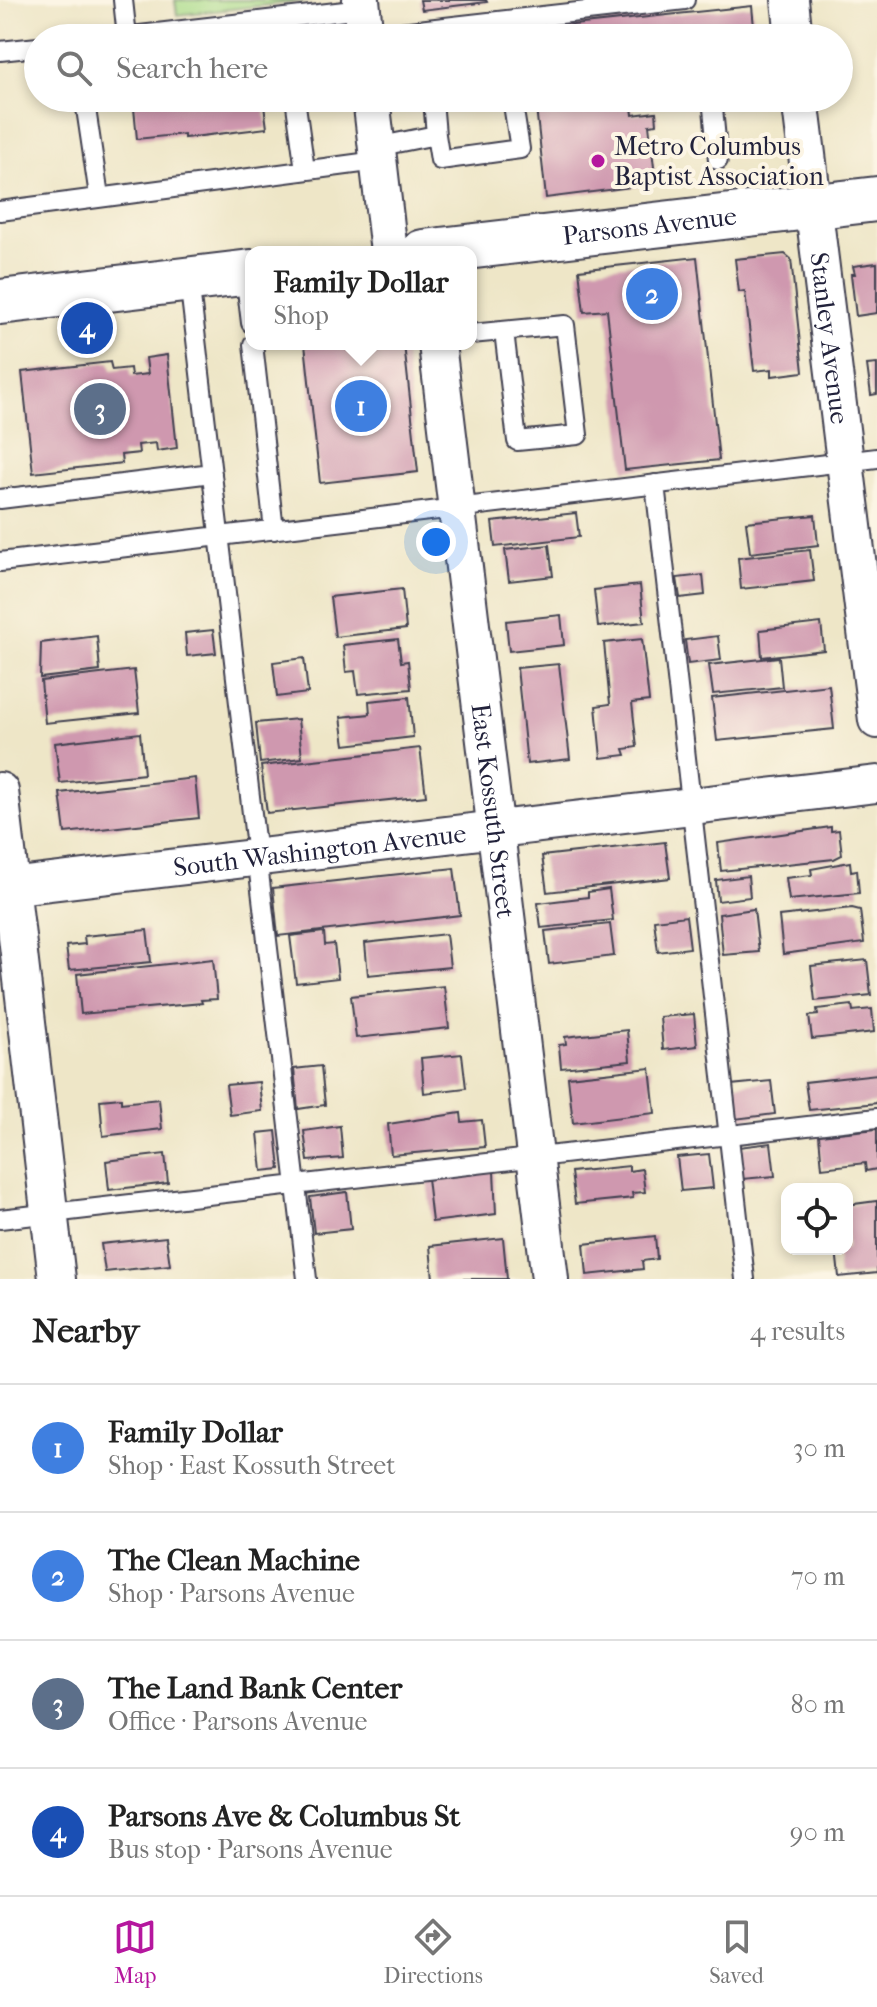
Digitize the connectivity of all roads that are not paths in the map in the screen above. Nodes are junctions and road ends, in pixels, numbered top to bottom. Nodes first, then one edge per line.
1 (123, 0) edge
2 (685, 0) edge
3 (790, 0) edge
4 (584, 6) edge
5 (284, 18) junction
6 (363, 21) edge
7 (121, 24) edge
8 (232, 24) edge
9 (285, 24) edge
10 (398, 24) edge
11 (508, 24) edge
12 (793, 24) edge
13 (24, 48) edge
14 (0, 51) edge
15 (86, 112) edge
16 (297, 112) edge
17 (372, 112) edge
18 (434, 112) edge
19 (514, 112) edge
20 (713, 112) edge
21 (802, 112) edge
22 (436, 135) junction
23 (377, 154) junction
24 (718, 160) dead end
25 (305, 170) junction
26 (99, 196) junction
27 (877, 199) edge
28 (813, 206) junction
29 (0, 211) edge
30 (388, 246) edge
31 (476, 246) edge
32 (245, 273) edge
33 (189, 280) junction
34 (0, 302) edge
35 (504, 331) junction
36 (477, 333) edge
37 (254, 350) edge
38 (438, 350) edge
39 (862, 459) edge
40 (212, 473) junction
41 (655, 484) junction
42 (0, 499) edge
43 (457, 508) junction
44 (274, 530) junction
45 (220, 536) junction
46 (0, 562) edge
47 (877, 720) edge
48 (877, 784) edge
49 (0, 791) edge
50 (689, 807) junction
51 (498, 829) junction
52 (257, 858) junction
53 (5, 887) edge
54 (877, 1118) edge
55 (728, 1135) junction
56 (535, 1158) junction
57 (297, 1186) junction
58 (50, 1215) junction
59 (0, 1219) edge
60 (57, 1279) edge
61 (307, 1279) edge
62 (550, 1279) edge
63 (745, 1279) edge

1 - 7 lane
2 - 4 lane
3 - 12 street
4 - 11 lane
5 - 6 lane
5 - 8 lane
5 - 9 lane
6 - 10 lane
13 - 14 lane
15 - 26 lane
16 - 25 lane
17 - 23 street
18 - 22 lane
19 - 22 lane
20 - 24 lane
21 - 28 street, Stanley Avenue
22 - 23 lane
23 - 25 lane
23 - 30 street
25 - 26 lane
26 - 29 lane
27 - 28 main road, Parsons Avenue
28 - 31 main road, Parsons Avenue
28 - 39 street, Stanley Avenue
32 - 33 main road
33 - 34 main road
33 - 40 lane
35 - 35 lane
35 - 36 lane
37 - 44 lane
38 - 43 street, East Kossuth Street
39 - 41 lane
39 - 47 street, Stanley Avenue
40 - 42 lane
40 - 45 lane
41 - 43 lane
41 - 50 lane
43 - 44 lane
43 - 51 street, East Kossuth Street
44 - 45 lane
45 - 46 lane
45 - 52 lane
48 - 50 street, South Washington Avenue
49 - 53 street
50 - 51 street, South Washington Avenue
50 - 55 lane
51 - 52 street, South Washington Avenue
51 - 56 street, East Kossuth Street
52 - 53 street, South Washington Avenue
52 - 57 lane
53 - 58 street
54 - 55 lane
55 - 56 lane
55 - 63 lane
56 - 57 lane
56 - 62 street, East Kossuth Street
57 - 58 lane
57 - 61 lane
58 - 59 lane
58 - 60 street

